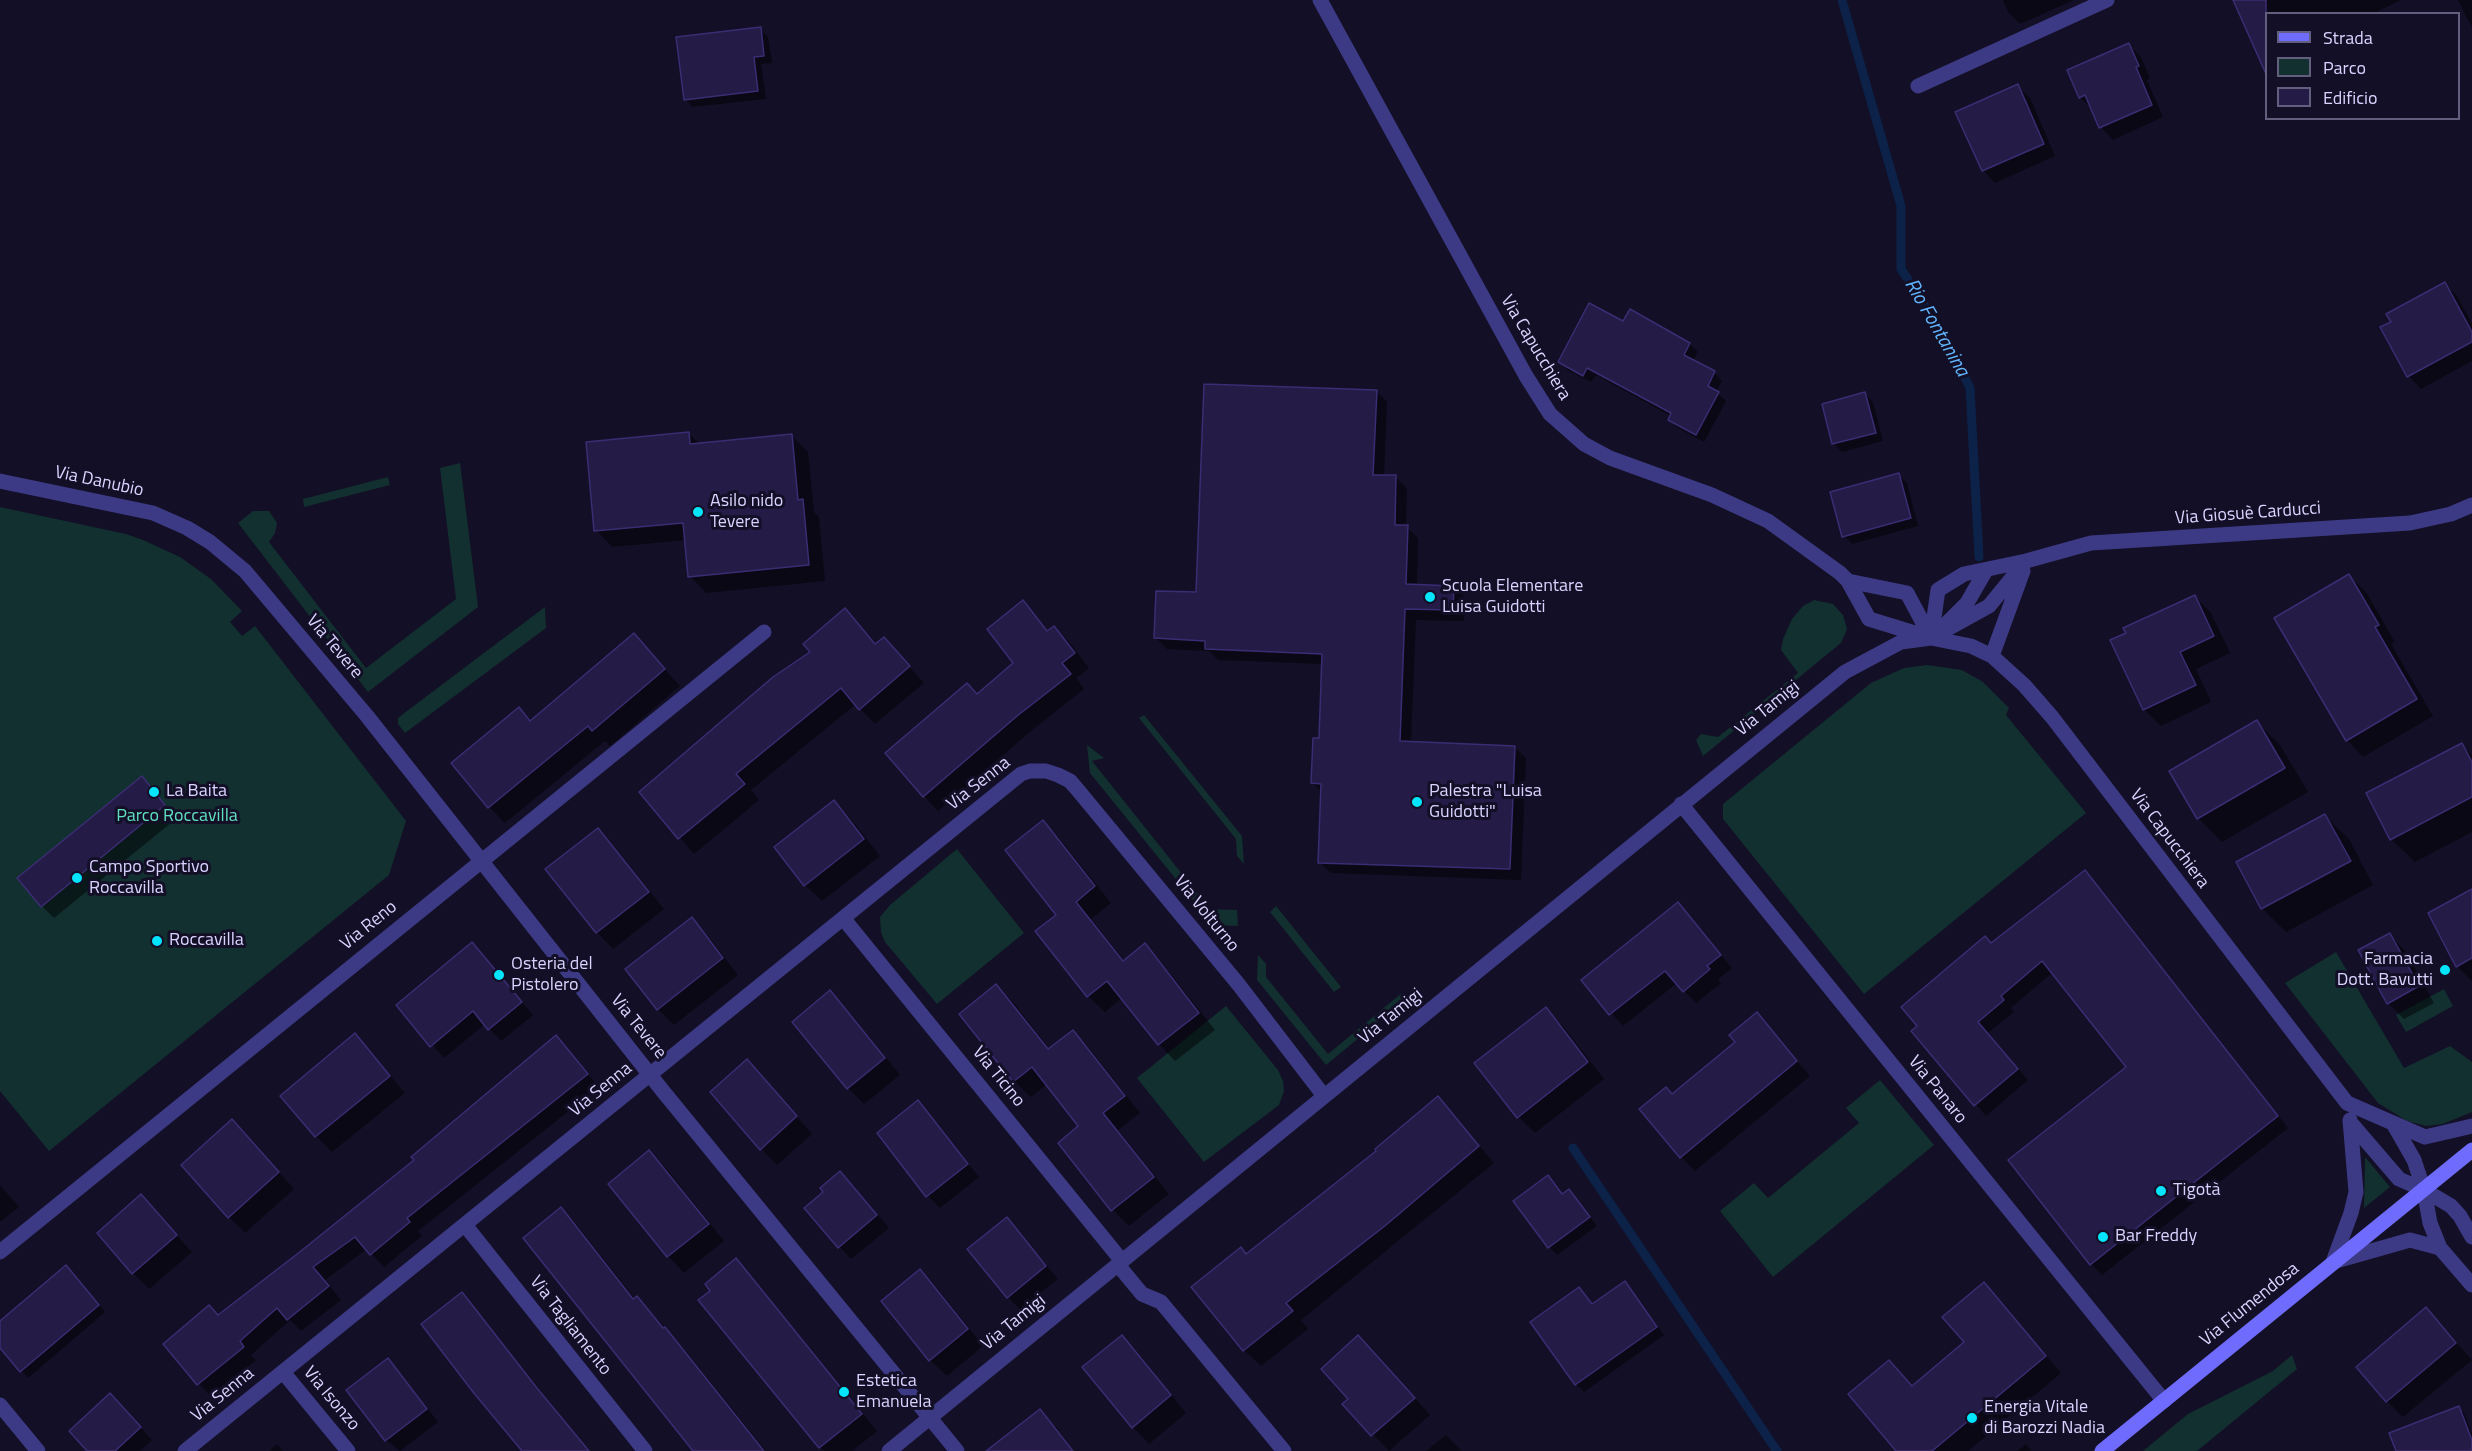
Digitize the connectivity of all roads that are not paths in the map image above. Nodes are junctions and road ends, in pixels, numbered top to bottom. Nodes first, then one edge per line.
1 (1320, 0) edge
2 (2107, 0) edge
3 (1918, 86) dead end
4 (0, 481) edge
5 (2472, 505) edge
6 (187, 528) joint
7 (2026, 561) junction
8 (1986, 570) junction
9 (1848, 581) junction
10 (764, 632) dead end
11 (1931, 638) junction
12 (1992, 656) junction
13 (1046, 771) joint
14 (1681, 804) junction
15 (480, 862) junction
16 (843, 918) junction
17 (650, 1074) junction
18 (1324, 1096) junction
19 (2347, 1102) junction
20 (2350, 1122) junction
21 (2394, 1125) junction
22 (2472, 1126) edge
23 (2472, 1150) edge
24 (2424, 1190) junction
25 (465, 1225) junction
26 (2472, 1237) edge
27 (2440, 1248) junction
28 (0, 1252) edge
29 (2333, 1262) junction
30 (1120, 1263) junction
31 (2472, 1284) edge
32 (283, 1372) junction
33 (2164, 1401) junction
34 (0, 1405) edge
35 (929, 1417) junction
36 (38, 1451) edge
37 (185, 1451) edge
38 (348, 1451) edge
39 (645, 1451) edge
40 (889, 1451) edge
41 (957, 1451) edge
42 (1284, 1451) edge
43 (2102, 1451) edge

1 - 9 street, Via Capucchiera
2 - 3 street
4 - 6 street, Via Danubio
5 - 7 street, Via Giosuè Carducci
6 - 15 street, Via Tevere
7 - 8 street, Via Giosuè Carducci
7 - 11 street
7 - 12 street
8 - 11 street
8 - 11 street, Via Giosuè Carducci
9 - 11 street, Via Capucchiera
9 - 11 street, Via Capucchiera
10 - 15 street, Via Reno
11 - 12 street, Via Capucchiera
11 - 14 street, Via Tamigi
12 - 19 street, Via Capucchiera
13 - 16 street, Via Senna
13 - 18 street, Via Volturno
14 - 18 street, Via Tamigi
14 - 33 street, Via Panaro
15 - 17 street, Via Tevere
15 - 28 street, Via Reno
16 - 17 street, Via Senna
16 - 30 street, Via Ticino
17 - 25 street, Via Senna
17 - 35 street, Via Tevere
18 - 30 street, Via Tamigi
19 - 20 street, Via Capucchiera
19 - 21 street, Via Capucchiera
20 - 24 street
20 - 29 street, Via Capucchiera
21 - 22 street, Via Capucchiera
21 - 24 street
23 - 24 street, Via Flumendosa
24 - 26 street
24 - 27 street
24 - 29 street, Via Flumendosa
25 - 32 street, Via Senna
25 - 39 street, Via Tagliamento
27 - 29 street
27 - 31 street
29 - 33 street, Via Flumendosa
30 - 35 street, Via Tamigi
30 - 42 street, Via Ticino
32 - 37 street, Via Senna
32 - 38 street, Via Isonzo
33 - 43 street, Via Flumendosa
34 - 36 street
35 - 40 street, Via Tamigi
35 - 41 street, Via Tevere

